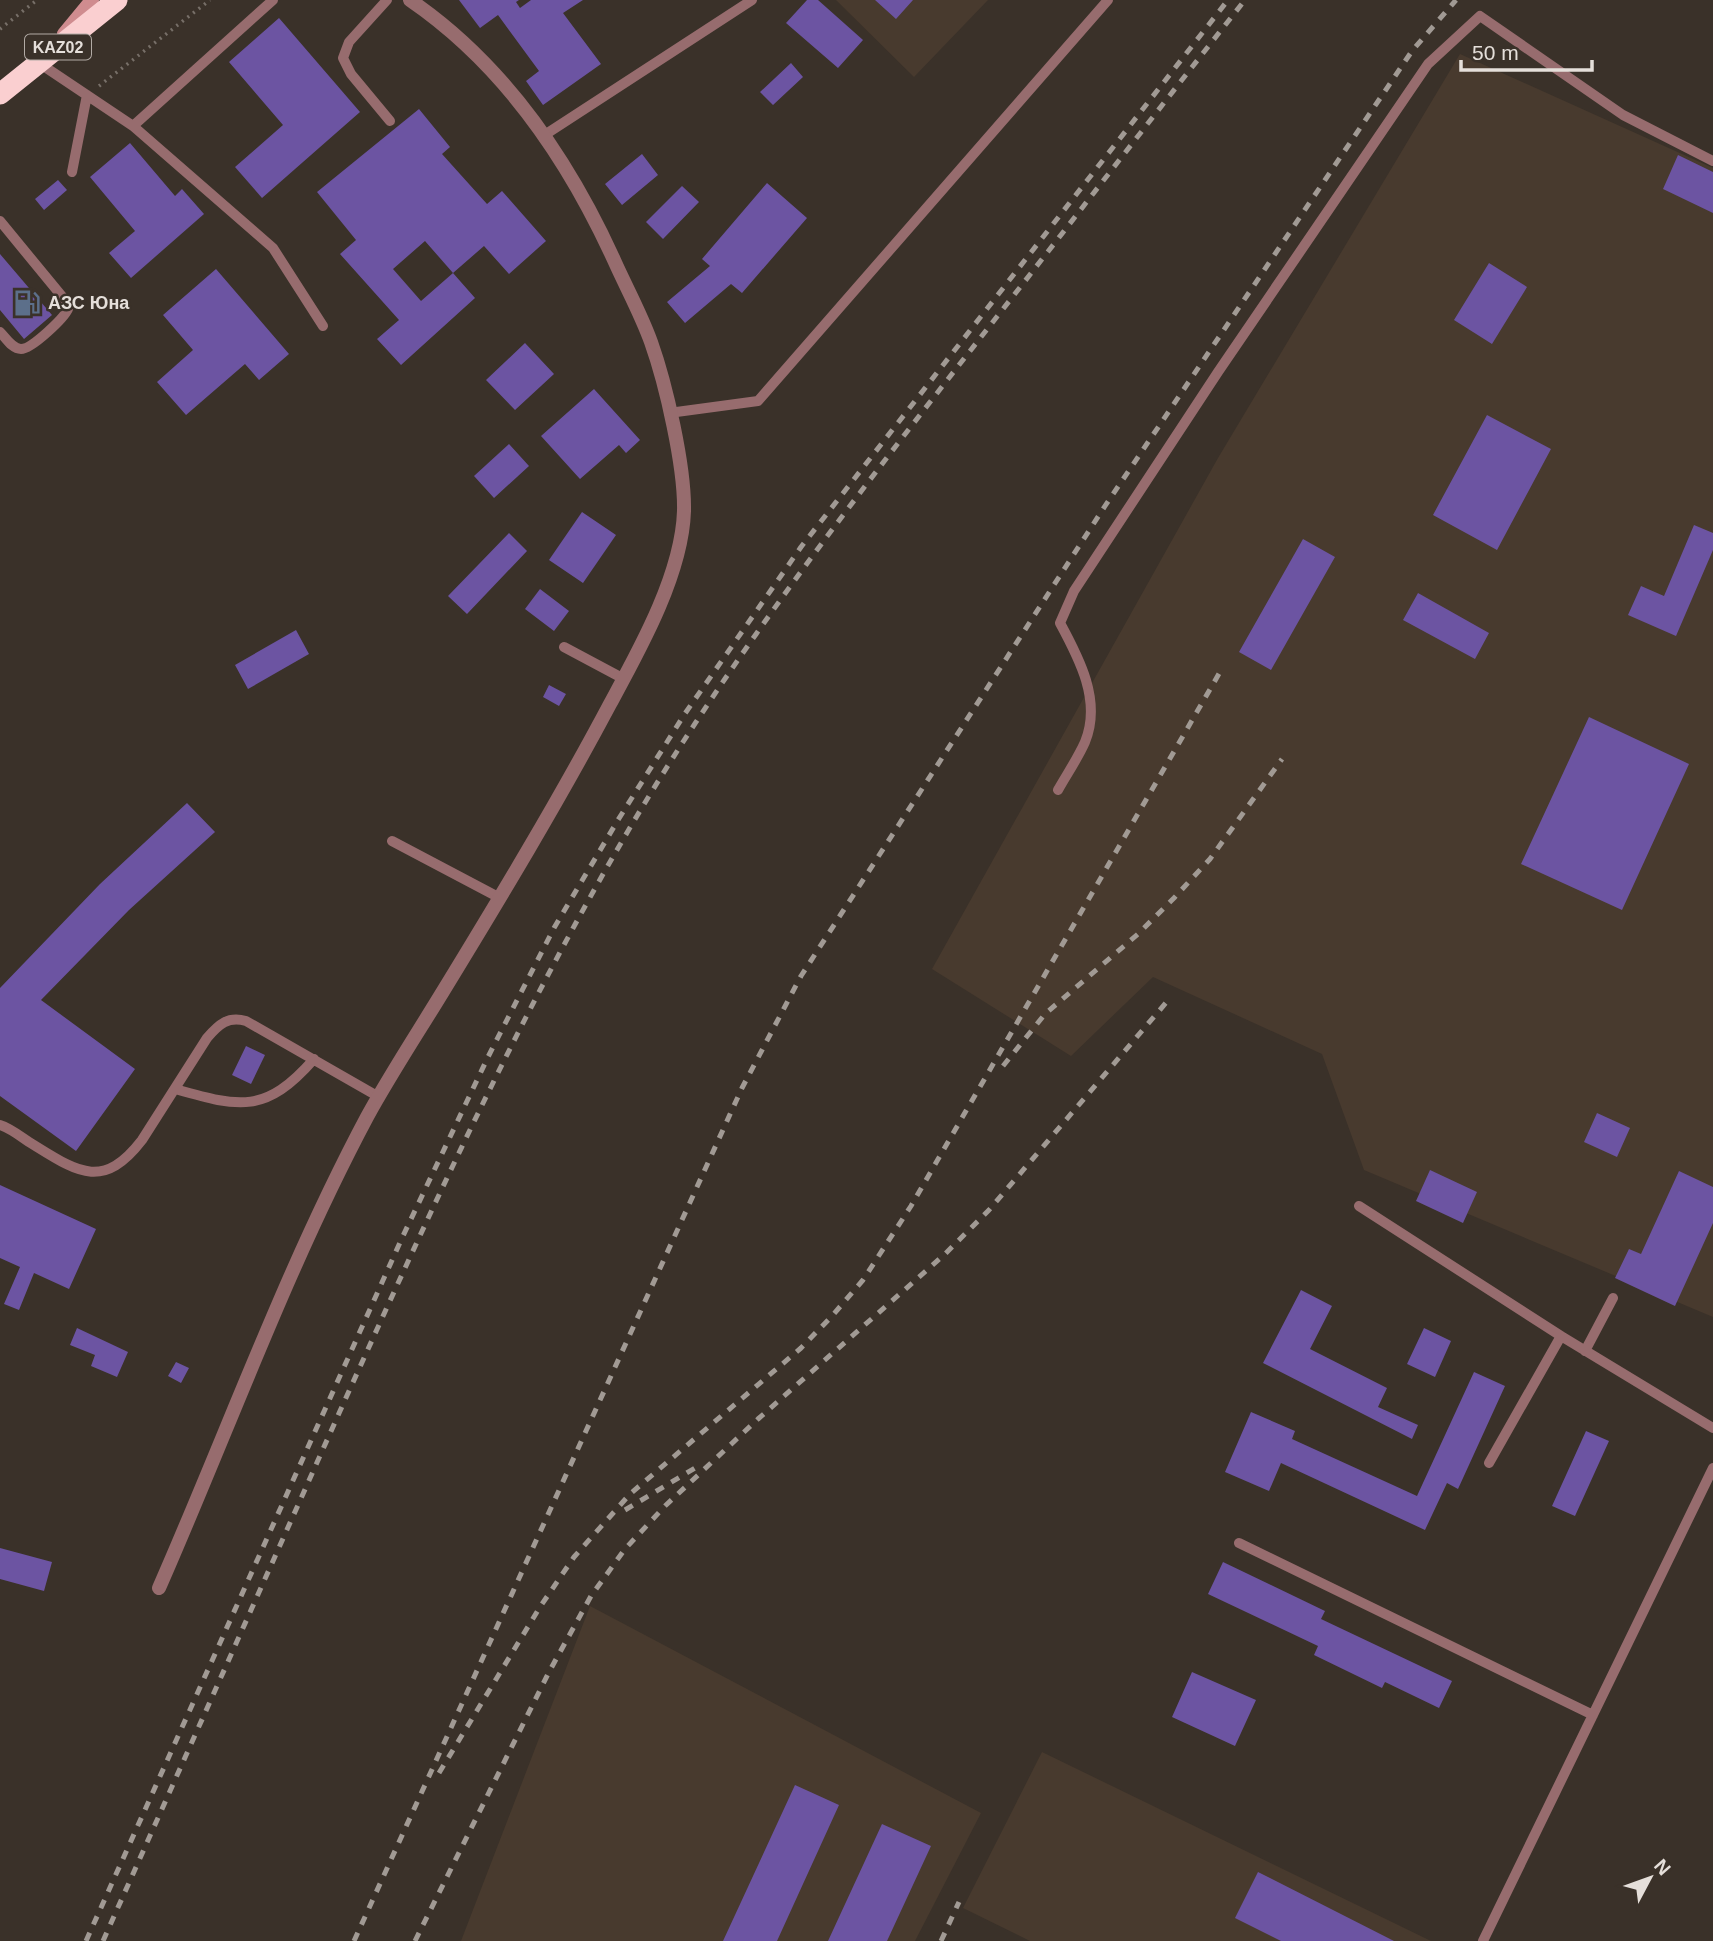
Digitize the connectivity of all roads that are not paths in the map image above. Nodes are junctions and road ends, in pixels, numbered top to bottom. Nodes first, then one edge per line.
1 (92, 0) edge
2 (117, 0) edge
3 (273, 0) edge
4 (387, 0) edge
5 (410, 0) edge
6 (752, 0) edge
7 (1108, 0) edge
8 (42, 61) junction
9 (0, 94) edge
10 (87, 95) junction
11 (390, 121) dead end
12 (133, 126) junction
13 (543, 136) junction
14 (1713, 160) edge
15 (72, 172) dead end
16 (0, 221) edge
17 (323, 326) dead end
18 (0, 332) edge
19 (669, 412) junction
20 (564, 648) dead end
21 (624, 680) junction
22 (1058, 790) dead end
23 (391, 841) dead end
24 (500, 898) junction
25 (314, 1059) junction
26 (175, 1089) junction
27 (379, 1097) junction
28 (0, 1125) edge
29 (1359, 1206) dead end
30 (1613, 1298) dead end
31 (1561, 1336) junction
32 (1585, 1351) junction
33 (1713, 1428) edge
34 (1489, 1463) dead end
35 (1713, 1468) edge
36 (1239, 1543) dead end
37 (159, 1588) dead end
38 (1593, 1715) junction
39 (1483, 1941) edge

1 - 8 main road
2 - 8 highway, KАZ02
3 - 12 lane
4 - 11 lane
5 - 13 street
6 - 13 lane
7 - 19 lane
8 - 9 highway, KАZ02
8 - 10 lane
10 - 12 lane
10 - 15 lane
12 - 17 lane
13 - 19 street
14 - 22 lane
16 - 18 lane
19 - 21 street
20 - 21 lane
21 - 24 street
23 - 24 lane
24 - 27 street
25 - 26 lane
25 - 26 lane
25 - 27 lane
26 - 28 lane
27 - 37 street
29 - 31 lane
30 - 32 lane
31 - 32 lane
31 - 34 lane
32 - 33 lane
35 - 38 lane
36 - 38 lane
38 - 39 lane

